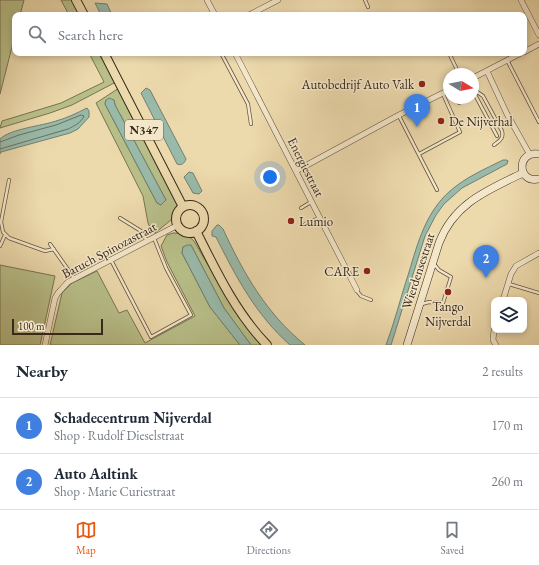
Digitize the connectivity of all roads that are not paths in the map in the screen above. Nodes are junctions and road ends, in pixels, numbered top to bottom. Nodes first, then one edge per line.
1 (207, 0) edge
2 (278, 0) edge
3 (365, 0) edge
4 (520, 0) edge
5 (78, 1) edge
6 (368, 7) dead end
7 (83, 12) edge
8 (213, 12) edge
9 (255, 12) edge
10 (527, 12) edge
11 (527, 13) edge
12 (539, 35) edge
13 (539, 44) edge
14 (527, 50) edge
15 (106, 56) edge
16 (223, 56) edge
17 (236, 56) edge
18 (450, 56) edge
19 (514, 56) edge
20 (506, 60) junction
21 (456, 68) edge
22 (487, 71) junction
23 (479, 75) edge
24 (443, 93) edge
25 (479, 94) edge
26 (479, 102) edge
27 (448, 104) edge
28 (399, 115) junction
29 (539, 122) edge
30 (251, 124) dead end
31 (497, 136) dead end
32 (494, 144) dead end
33 (419, 154) junction
34 (539, 154) edge
35 (530, 155) junction
36 (296, 171) junction
37 (523, 173) junction
38 (539, 179) edge
39 (9, 180) dead end
40 (437, 190) dead end
41 (311, 202) junction
42 (183, 207) junction
43 (301, 208) dead end
44 (120, 218) dead end
45 (319, 218) junction
46 (305, 224) dead end
47 (178, 225) junction
48 (196, 231) junction
49 (5, 235) junction
50 (154, 238) junction
51 (147, 242) junction
52 (50, 244) dead end
53 (0, 246) edge
54 (54, 249) junction
55 (539, 253) edge
56 (111, 260) junction
57 (432, 263) junction
58 (74, 279) junction
59 (508, 284) junction
60 (357, 290) joint
61 (539, 293) edge
62 (504, 297) edge
63 (371, 300) dead end
64 (420, 305) junction
65 (494, 333) edge
66 (45, 345) edge
67 (267, 345) edge
68 (407, 345) edge
69 (496, 345) edge

1 - 8 street
2 - 9 street
3 - 6 lane
4 - 10 street
5 - 7 main road
11 - 12 street
13 - 14 street
15 - 42 main road, N347
16 - 30 lane
17 - 36 street, Energiestraat
18 - 21 lane
19 - 20 street
20 - 22 street
20 - 29 lane
22 - 23 street
22 - 35 street
24 - 28 street
25 - 32 lane
26 - 31 lane
27 - 33 lane
28 - 33 lane
28 - 36 street
33 - 40 lane
34 - 35 street
35 - 37 street
36 - 41 street, Energiestraat
37 - 38 street
37 - 57 street, Wierdensestraat
39 - 49 lane
41 - 43 lane
41 - 45 street, Energiestraat
42 - 47 main road
42 - 48 main road
44 - 51 lane
45 - 46 lane
45 - 60 street, Energiestraat
47 - 48 main road
47 - 50 street, Baruch Spinozastraat
48 - 67 main road
49 - 53 lane
49 - 54 lane
50 - 51 street, Baruch Spinozastraat
50 - 56 lane
51 - 56 street, Baruch Spinozastraat
52 - 54 lane
54 - 58 lane
55 - 59 street
56 - 58 street, Baruch Spinozastraat
57 - 64 street, Wierdensestraat
57 - 64 lane
58 - 66 street, Baruch Spinozastraat
59 - 61 lane
59 - 62 street
60 - 63 lane
64 - 68 street, Wierdensestraat
65 - 69 street

